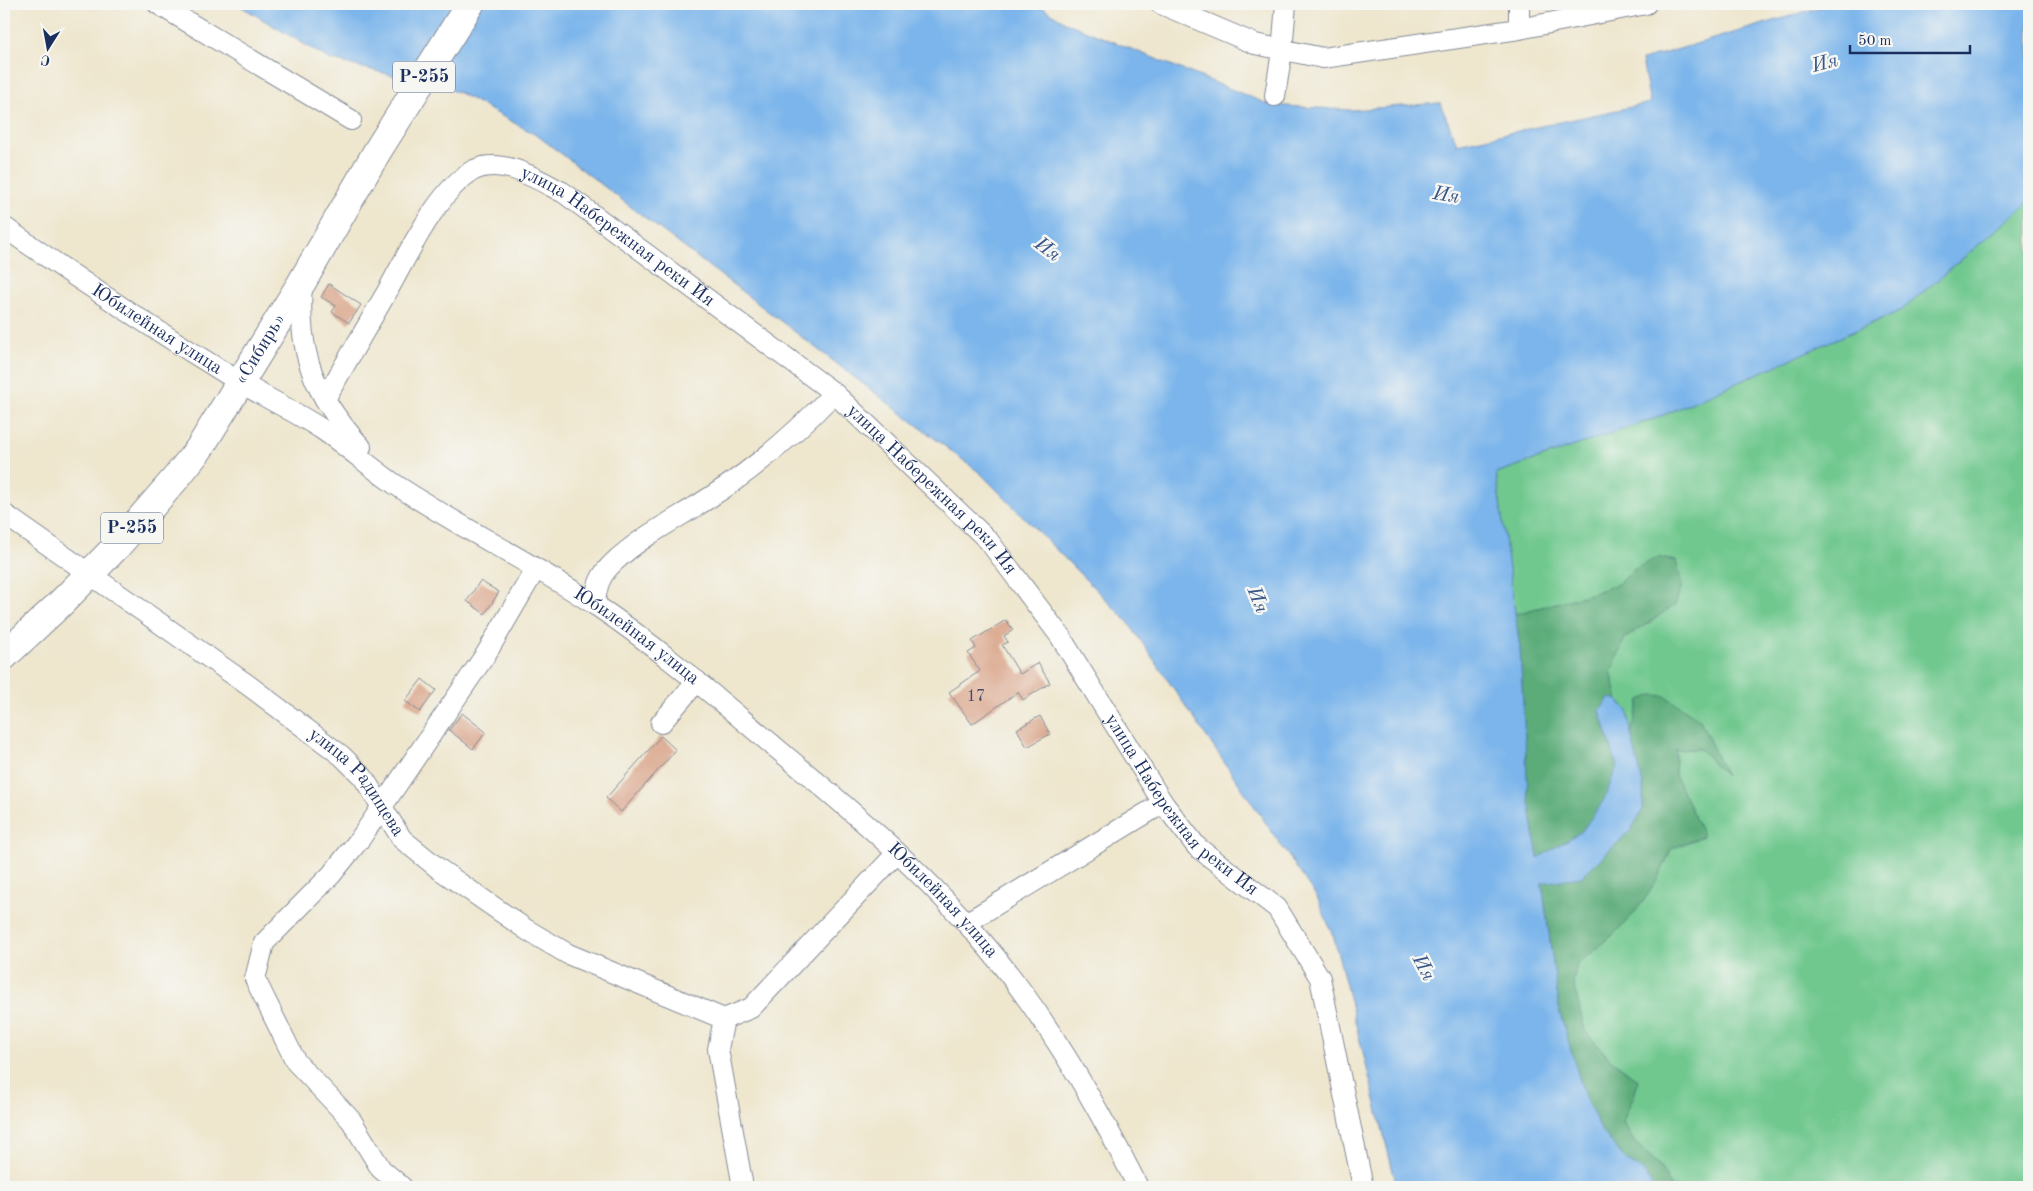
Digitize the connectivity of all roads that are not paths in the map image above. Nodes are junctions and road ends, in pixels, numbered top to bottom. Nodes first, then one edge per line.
1 (158, 4) edge
2 (470, 4) edge
3 (1161, 4) edge
4 (1286, 4) edge
5 (1519, 4) edge
6 (1646, 4) edge
7 (1518, 29) junction
8 (1282, 51) junction
9 (1274, 96) dead end
10 (351, 120) dead end
11 (4, 227) edge
12 (302, 282) junction
13 (240, 382) junction
14 (834, 393) junction
15 (325, 399) junction
16 (394, 484) junction
17 (4, 514) edge
18 (535, 570) junction
19 (89, 574) junction
20 (595, 604) junction
21 (4, 656) edge
22 (696, 681) junction
23 (661, 723) dead end
24 (1163, 803) junction
25 (382, 808) junction
26 (897, 853) junction
27 (966, 923) junction
28 (724, 1019) junction
29 (402, 1187) edge
30 (743, 1187) edge
31 (1138, 1187) edge
32 (1363, 1187) edge

1 - 10 street
2 - 12 highway, «Сибирь» / Р-255
3 - 8 street
4 - 8 street
5 - 7 street
6 - 7 street
7 - 8 street
8 - 9 street
11 - 13 street, Юбилейная улица
12 - 13 highway, «Сибирь» / Р-255
12 - 15 street
13 - 16 street, Юбилейная улица
13 - 19 highway, «Сибирь» / Р-255
14 - 15 street, улица Набережная реки Ия
14 - 20 street
14 - 24 street, улица Набережная реки Ия
15 - 16 street
16 - 18 street, Юбилейная улица
17 - 19 street, улица Радищева
18 - 20 street, Юбилейная улица
18 - 25 street
19 - 21 highway, «Сибирь» / Р-255
19 - 25 street, улица Радищева
20 - 22 street, Юбилейная улица
22 - 23 street
22 - 26 street, Юбилейная улица
24 - 27 street
24 - 32 street, улица Набережная реки Ия
25 - 28 street, улица Радищева
25 - 29 street
26 - 27 street, Юбилейная улица
26 - 28 street
27 - 31 street, Юбилейная улица
28 - 30 street

